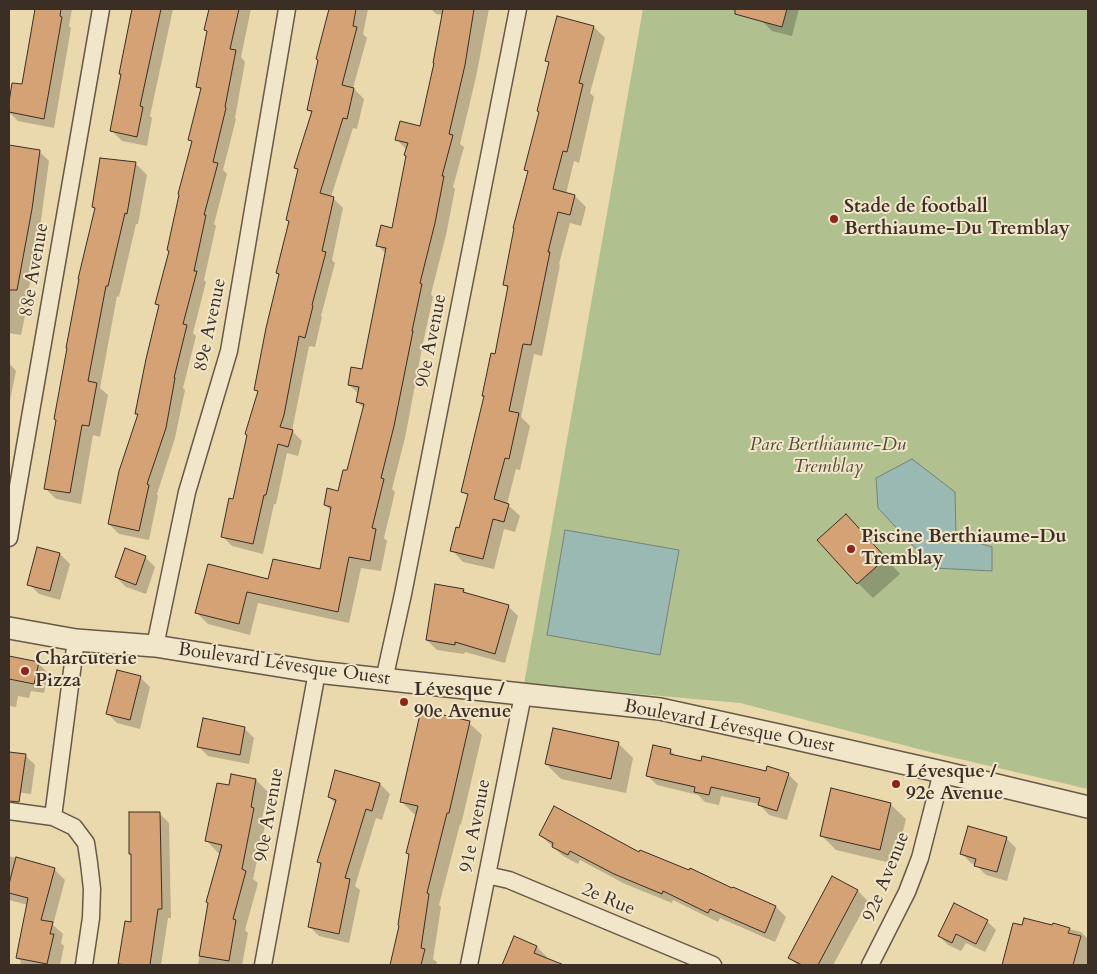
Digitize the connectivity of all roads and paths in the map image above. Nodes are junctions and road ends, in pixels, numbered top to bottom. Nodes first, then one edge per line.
1 (100, 9) edge
2 (287, 9) edge
3 (518, 9) edge
4 (9, 538) edge
5 (9, 628) edge
6 (76, 640) junction
7 (155, 646) junction
8 (317, 672) junction
9 (384, 680) junction
10 (523, 695) junction
11 (942, 772) junction
12 (1088, 808) edge
13 (9, 811) edge
14 (53, 817) junction
15 (487, 875) junction
16 (84, 965) edge
17 (263, 965) edge
18 (469, 965) edge
19 (713, 965) edge
20 (870, 965) edge

1 - 4 street, 88e Avenue
2 - 7 street, 89e Avenue
3 - 9 street, 90e Avenue
5 - 6 street, Boulevard Lévesque Ouest
6 - 7 street, Boulevard Lévesque Ouest
6 - 14 street
7 - 8 street, Boulevard Lévesque Ouest
8 - 9 street, Boulevard Lévesque Ouest
8 - 17 street, 90e Avenue
9 - 10 street, Boulevard Lévesque Ouest
10 - 11 street, Boulevard Lévesque Ouest
10 - 15 street, 91e Avenue
11 - 12 street, Boulevard Lévesque Ouest
11 - 20 street, 92e Avenue
13 - 14 street
14 - 16 street
15 - 18 street, 91e Avenue
15 - 19 street, 2e Rue

